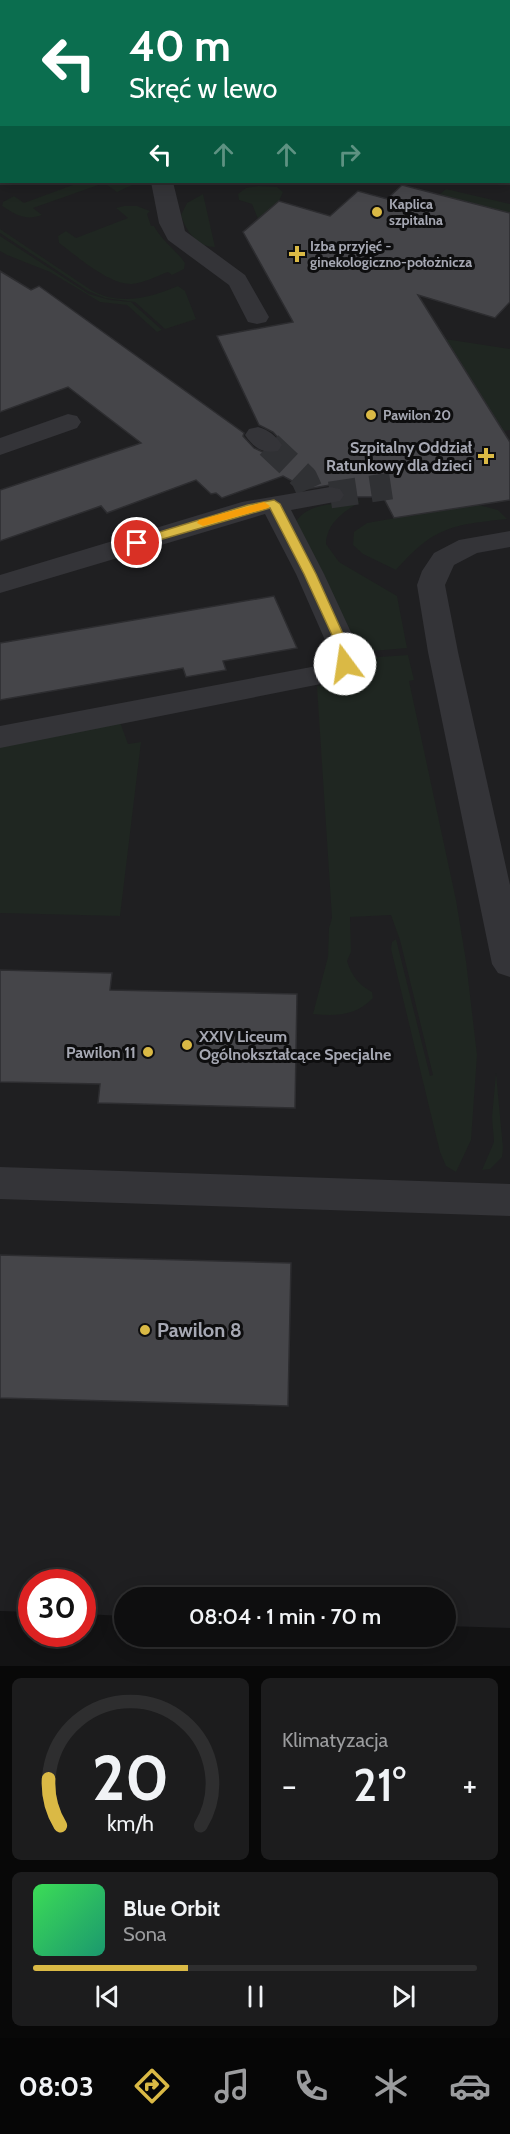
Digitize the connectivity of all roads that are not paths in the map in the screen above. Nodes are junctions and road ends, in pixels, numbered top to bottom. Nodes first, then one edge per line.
1 (162, 183) edge
2 (257, 317) dead end
3 (68, 422) dead end
4 (0, 447) edge
5 (317, 494) tunnel mouth
6 (274, 504) junction
7 (510, 539) edge
8 (0, 584) edge
9 (0, 737) edge
10 (510, 964) edge
11 (0, 1183) edge
12 (510, 1200) edge

1 - 2 street
3 - 4 street
5 - 6 street
6 - 8 street
6 - 9 street
7 - 10 street
11 - 12 street

